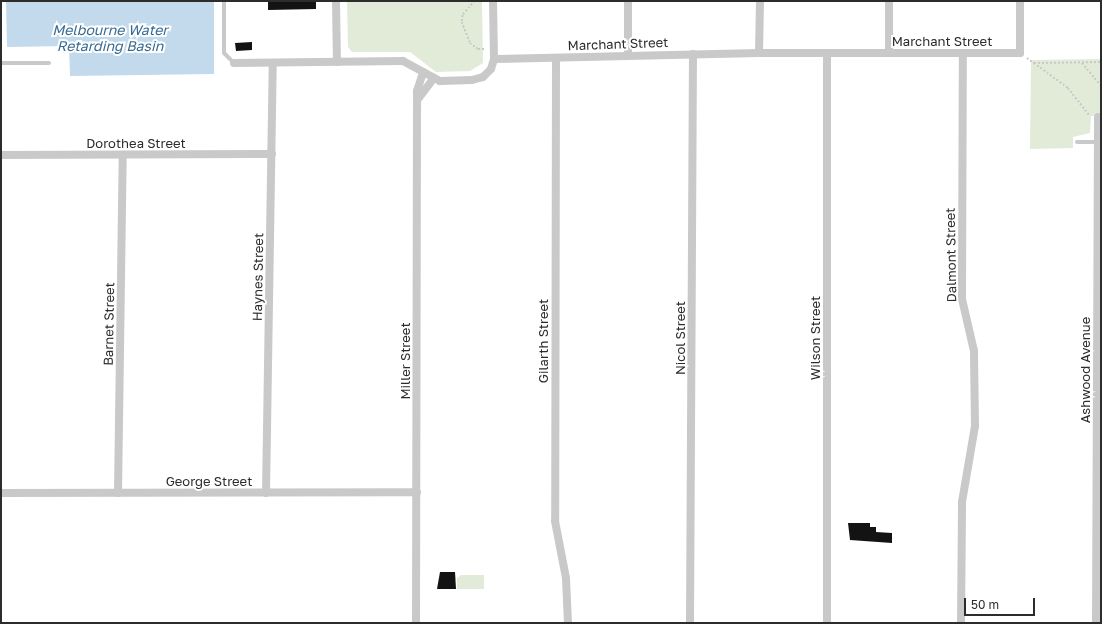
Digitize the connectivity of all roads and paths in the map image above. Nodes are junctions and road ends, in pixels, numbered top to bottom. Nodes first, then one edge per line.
1 (224, 1) edge
2 (336, 1) edge
3 (475, 1) edge
4 (493, 1) edge
5 (628, 1) edge
6 (760, 1) edge
7 (889, 1) edge
8 (1020, 1) edge
9 (494, 49) junction
10 (759, 53) junction
11 (827, 53) junction
12 (889, 53) junction
13 (963, 53) junction
14 (1020, 53) junction
15 (693, 54) junction
16 (628, 55) junction
17 (556, 58) junction
18 (494, 59) junction
19 (337, 62) junction
20 (1101, 62) edge
21 (1, 63) edge
22 (49, 63) dead end
23 (234, 63) joint
24 (273, 63) junction
25 (1034, 63) junction
26 (1082, 63) junction
27 (423, 72) junction
28 (434, 79) junction
29 (1101, 86) edge
30 (418, 99) junction
31 (1098, 117) joint
32 (1077, 142) dead end
33 (1098, 142) junction
34 (272, 154) junction
35 (1, 155) edge
36 (123, 155) junction
37 (417, 492) junction
38 (1, 493) edge
39 (118, 493) junction
40 (266, 493) junction
41 (416, 623) edge
42 (568, 623) edge
43 (690, 623) edge
44 (827, 623) edge
45 (961, 623) edge
46 (1096, 623) edge

1 - 23 lane
2 - 19 street
3 - 9 path
4 - 9 street
5 - 16 street
6 - 10 street
7 - 12 street
8 - 14 street
9 - 18 street
10 - 11 street, Marchant Street
10 - 15 street, Marchant Street
11 - 12 street, Marchant Street
11 - 44 street, Wilson Street
12 - 13 street, Marchant Street
13 - 14 street, Marchant Street
13 - 45 street, Dalmont Street
14 - 25 path
15 - 16 street, Marchant Street
15 - 43 street, Nicol Street
16 - 17 street, Marchant Street
17 - 18 street, Marchant Street
17 - 42 street, Gilarth Street
18 - 28 street
19 - 24 street
19 - 27 street
20 - 26 path
21 - 22 lane
23 - 24 street
24 - 34 street, Haynes Street
25 - 26 path
25 - 31 path
26 - 29 path
27 - 28 street
27 - 30 street, Miller Street
28 - 30 street
30 - 37 street, Miller Street
31 - 33 street, Ashwood Avenue
32 - 33 lane
33 - 46 street, Ashwood Avenue
34 - 36 street, Dorothea Street
34 - 40 street, Haynes Street
35 - 36 street, Dorothea Street
36 - 39 street, Barnet Street
37 - 40 street, George Street
37 - 41 street, Miller Street
38 - 39 street, George Street
39 - 40 street, George Street

